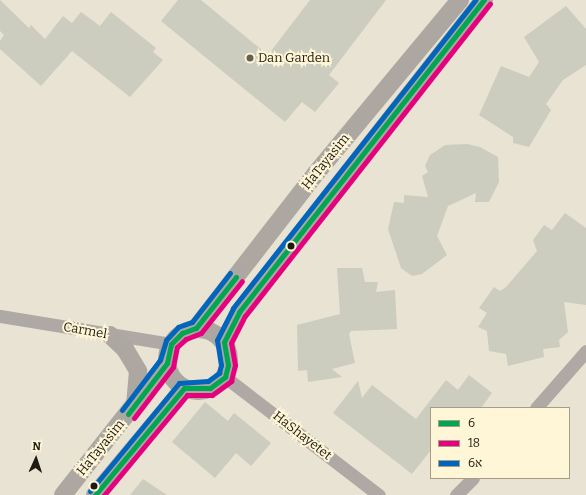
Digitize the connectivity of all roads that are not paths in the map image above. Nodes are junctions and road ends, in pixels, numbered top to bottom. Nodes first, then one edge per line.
1 (460, 0) edge
2 (484, 0) edge
3 (0, 316) edge
4 (196, 328) junction
5 (110, 335) junction
6 (224, 342) junction
7 (171, 344) junction
8 (586, 351) edge
9 (167, 363) junction
10 (225, 377) junction
11 (184, 388) junction
12 (135, 406) junction
13 (537, 407) edge
14 (472, 479) edge
15 (63, 495) edge
16 (95, 495) edge
17 (379, 495) edge
18 (456, 495) edge

1 - 4 street, HaTayasim
2 - 6 street, HaTayasim
3 - 5 street, Carmel
4 - 6 street
4 - 7 street
5 - 7 street, Carmel
5 - 12 street
6 - 10 street
7 - 9 street
8 - 13 street
9 - 11 street
9 - 12 street, HaTayasim
10 - 11 street
10 - 17 street, HaShayetet
11 - 16 street, HaTayasim
12 - 15 street, HaTayasim
14 - 18 street

